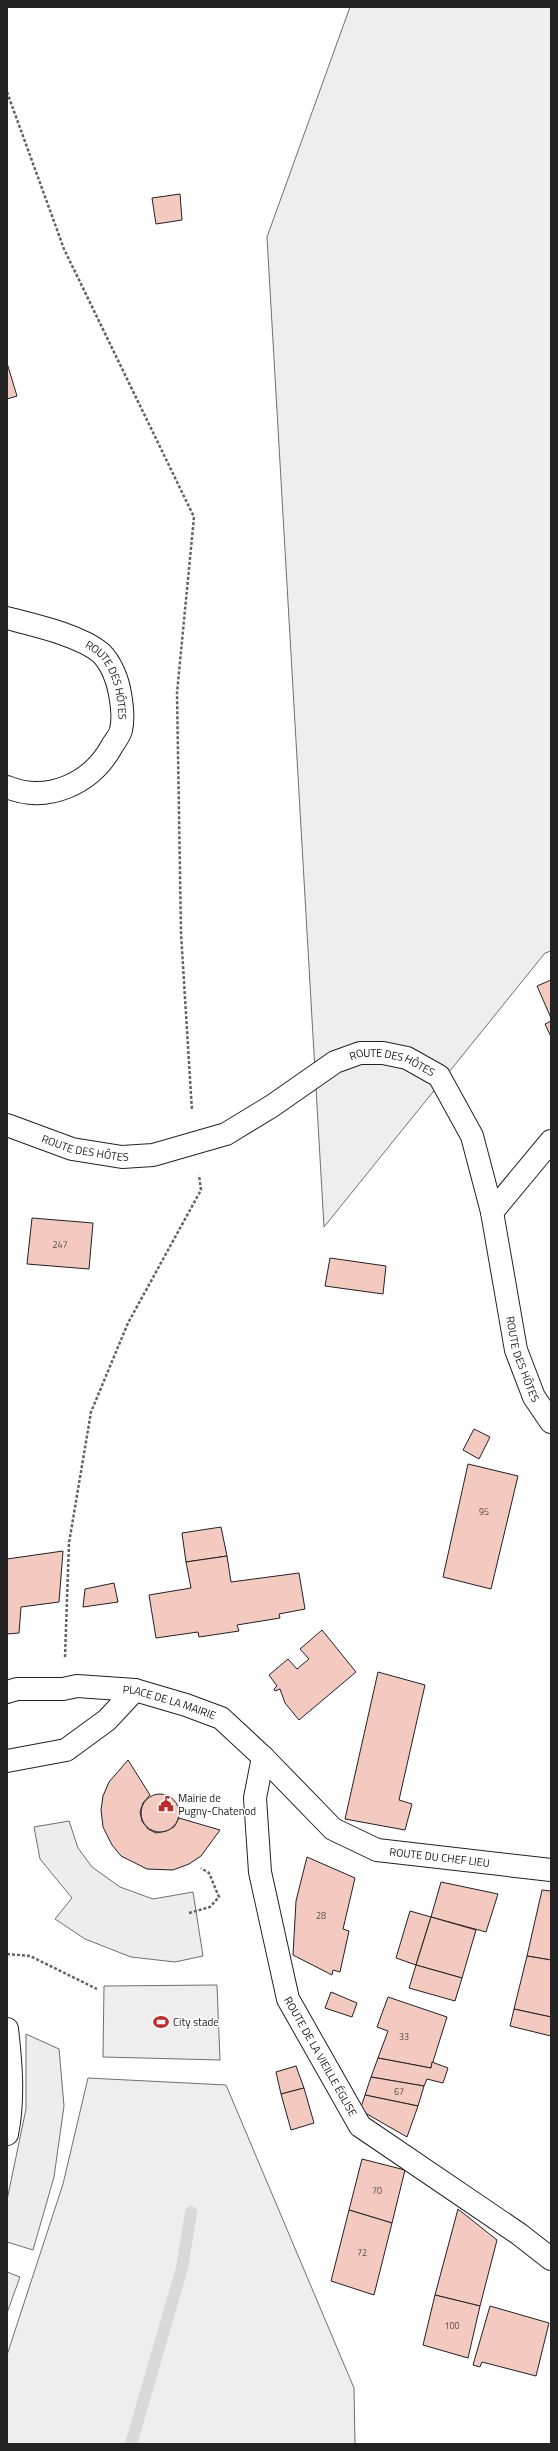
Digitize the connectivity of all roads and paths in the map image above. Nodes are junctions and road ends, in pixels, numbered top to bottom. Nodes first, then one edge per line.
1 (7, 92) edge
2 (7, 618) edge
3 (7, 787) edge
4 (7, 1125) edge
5 (551, 1141) edge
6 (194, 1143) junction
7 (492, 1212) junction
8 (551, 1422) edge
9 (63, 1689) junction
10 (135, 1690) junction
11 (7, 1692) edge
12 (263, 1757) junction
13 (7, 1761) edge
14 (333, 1829) joint
15 (201, 1868) dead end
16 (551, 1870) edge
17 (189, 1912) dead end
18 (7, 1954) edge
19 (97, 1990) dead end
20 (7, 2029) edge
21 (7, 2134) edge
22 (551, 2259) edge

1 - 6 path
2 - 3 street, ROUTE DES HÔTES
4 - 6 street, ROUTE DES HÔTES
5 - 7 street
6 - 7 street, ROUTE DES HÔTES
6 - 9 path
7 - 8 street, ROUTE DES HÔTES
9 - 10 street, PLACE DE LA MAIRIE
9 - 11 street, PLACE DE LA MAIRIE
10 - 12 street, PLACE DE LA MAIRIE
10 - 13 street
12 - 14 street, PLACE DE LA MAIRIE
12 - 22 street, ROUTE DE LA VIEILLE ÉGLISE
14 - 16 street, ROUTE DU CHEF LIEU
15 - 17 path
18 - 19 path
20 - 21 street

